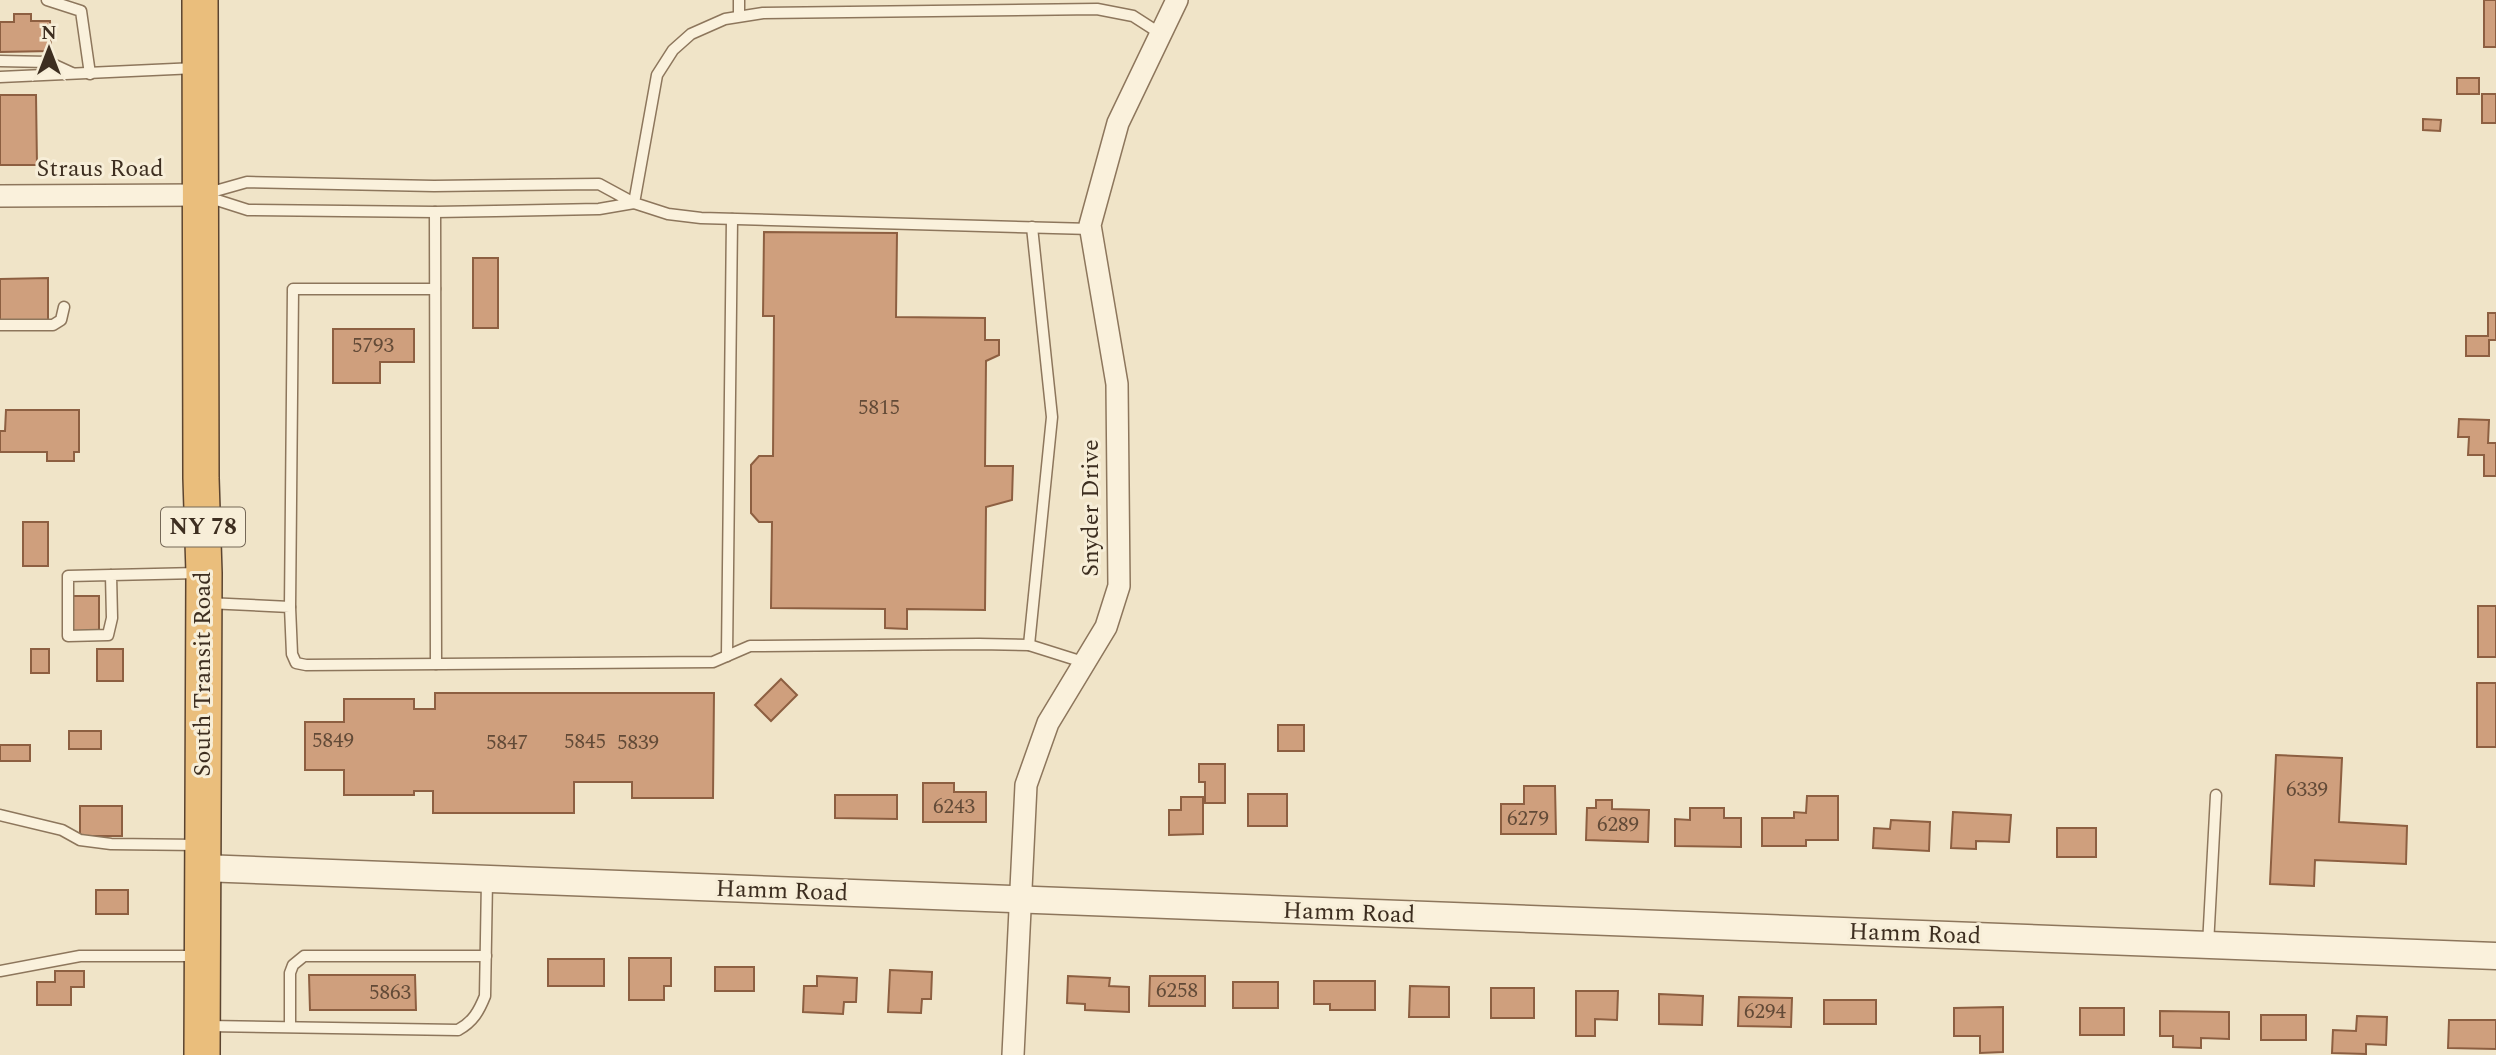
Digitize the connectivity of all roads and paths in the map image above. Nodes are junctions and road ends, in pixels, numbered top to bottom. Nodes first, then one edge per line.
1 (47, 0) edge
2 (200, 0) edge
3 (739, 0) edge
4 (1116, 0) edge
5 (1177, 0) edge
6 (1111, 12) junction
7 (739, 16) junction
8 (1161, 34) junction
9 (0, 61) edge
10 (202, 68) junction
11 (90, 74) junction
12 (74, 75) junction
13 (0, 77) edge
14 (201, 195) junction
15 (0, 196) edge
16 (634, 204) junction
17 (435, 212) junction
18 (732, 219) junction
19 (1032, 227) junction
20 (1091, 229) junction
21 (435, 289) junction
22 (64, 307) dead end
23 (0, 325) edge
24 (111, 575) junction
25 (204, 588) junction
26 (290, 607) junction
27 (1029, 645) junction
28 (727, 656) junction
29 (1083, 662) junction
30 (436, 664) junction
31 (2216, 794) dead end
32 (0, 815) edge
33 (202, 856) junction
34 (487, 879) junction
35 (1023, 901) junction
36 (2208, 945) junction
37 (202, 956) junction
38 (486, 956) junction
39 (2496, 956) edge
40 (0, 971) edge
41 (290, 1026) junction
42 (202, 1041) edge
43 (1013, 1055) edge

1 - 11 lane
2 - 10 highway, South Transit Road / NY 78
3 - 7 lane
4 - 6 lane
5 - 8 street, Snyder Drive
6 - 7 lane
6 - 8 lane
7 - 16 lane
8 - 20 street, Snyder Drive
9 - 12 lane
10 - 11 lane
10 - 14 highway, South Transit Road / NY 78
11 - 12 lane
12 - 13 lane
14 - 15 street, Straus Road
14 - 16 lane
14 - 17 lane
14 - 25 highway, South Transit Road / NY 78
16 - 17 lane
16 - 18 lane
17 - 21 lane
18 - 19 lane
18 - 28 lane
19 - 20 lane
19 - 27 lane
20 - 29 street, Snyder Drive
21 - 26 lane
21 - 30 lane
22 - 23 lane
24 - 24 lane
24 - 25 lane
25 - 26 lane
25 - 33 highway, South Transit Road / NY 78
26 - 30 lane
27 - 28 lane
27 - 29 lane
28 - 30 lane
29 - 35 street, Snyder Drive
31 - 36 lane
32 - 33 lane
33 - 34 street, Hamm Road
33 - 37 highway, South Transit Road / NY 78
34 - 35 street, Hamm Road
34 - 38 lane
35 - 36 street, Hamm Road
35 - 43 street, Snyder Drive
36 - 39 street, Hamm Road
37 - 40 lane
37 - 42 highway, South Transit Road / NY 78
38 - 41 lane
38 - 41 lane
41 - 42 lane

